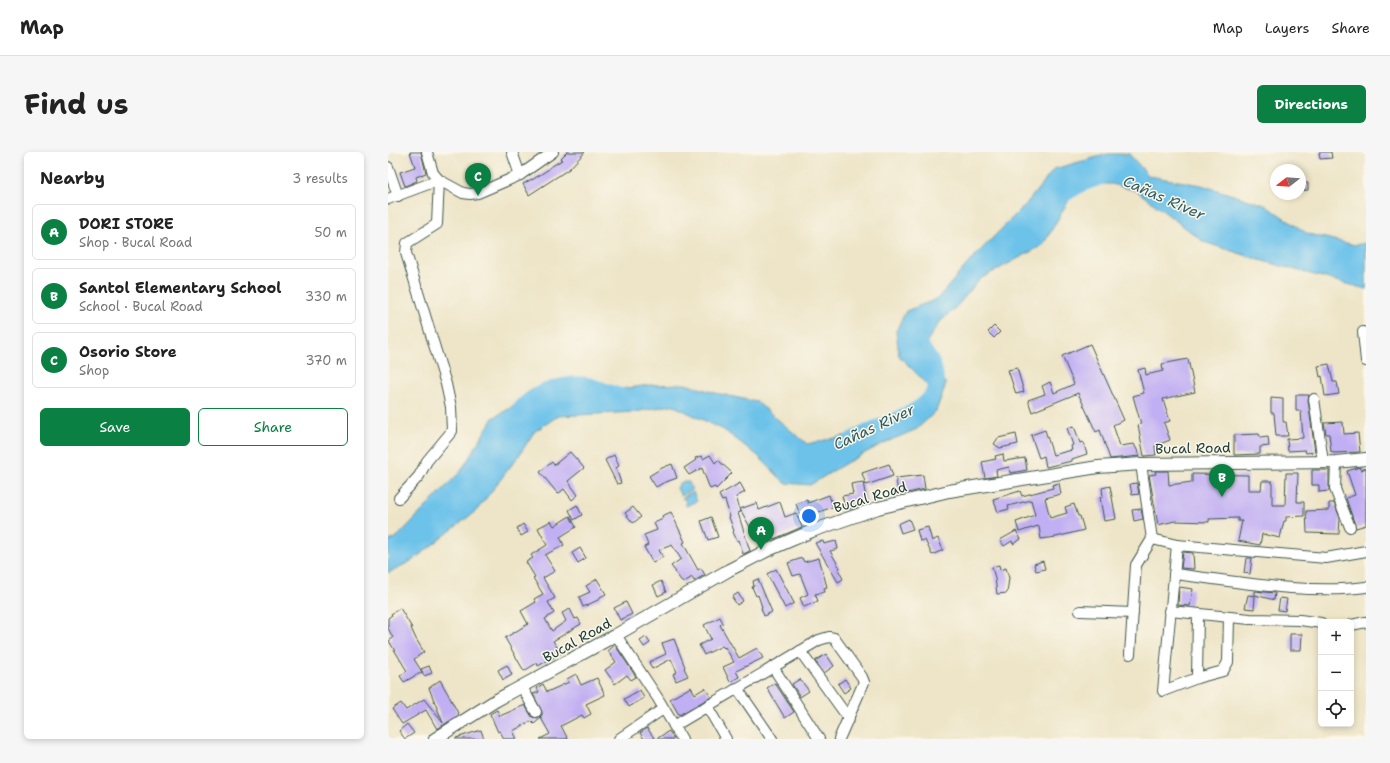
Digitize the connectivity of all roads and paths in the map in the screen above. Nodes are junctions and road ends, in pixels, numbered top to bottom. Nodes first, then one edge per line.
1 (427, 152) edge
2 (512, 152) edge
3 (553, 152) edge
4 (388, 167) edge
5 (520, 175) junction
6 (439, 180) junction
7 (398, 196) junction
8 (388, 199) edge
9 (1362, 332) dead end
10 (1366, 361) edge
11 (1314, 399) dead end
12 (1366, 457) edge
13 (1323, 462) junction
14 (1336, 462) junction
15 (1141, 464) junction
16 (400, 498) dead end
17 (1350, 527) dead end
18 (1152, 539) junction
19 (1176, 545) junction
20 (1366, 551) edge
21 (1174, 574) junction
22 (1366, 587) edge
23 (1080, 611) dead end
24 (1170, 611) junction
25 (1133, 613) junction
26 (1198, 614) junction
27 (1229, 617) junction
28 (1366, 622) edge
29 (1318, 623) edge
30 (1354, 624) edge
31 (616, 636) junction
32 (800, 651) junction
33 (1130, 654) dead end
34 (773, 667) junction
35 (1198, 678) junction
36 (522, 687) junction
37 (737, 688) junction
38 (707, 706) junction
39 (663, 709) junction
40 (536, 712) dead end
41 (848, 719) junction
42 (674, 726) junction
43 (633, 735) edge
44 (435, 739) edge
45 (619, 739) edge
46 (682, 739) edge
47 (726, 739) edge
48 (772, 739) edge
49 (818, 739) edge
50 (839, 739) edge

1 - 6 street
2 - 5 street
3 - 5 street
4 - 7 street
5 - 6 street
6 - 7 street
6 - 16 street
7 - 8 street
9 - 10 street
11 - 13 street
12 - 14 street, Bucal Road
13 - 14 street, Bucal Road
13 - 15 street, Bucal Road
14 - 17 street
15 - 18 street
15 - 31 street, Bucal Road
18 - 19 street
18 - 25 street
19 - 20 street
19 - 21 street
21 - 22 street
21 - 24 street
23 - 25 street
24 - 26 street
24 - 35 street
25 - 33 street
26 - 27 street
26 - 35 street
27 - 29 street
27 - 35 street
28 - 30 street
31 - 36 street, Bucal Road
31 - 39 street
32 - 34 street
32 - 41 street
32 - 41 street
34 - 37 street
34 - 49 street
36 - 40 street
36 - 44 street, Bucal Road
37 - 38 street
37 - 48 street
38 - 42 street
38 - 47 street
39 - 42 street
39 - 43 street
41 - 50 street
42 - 46 street
43 - 45 street

